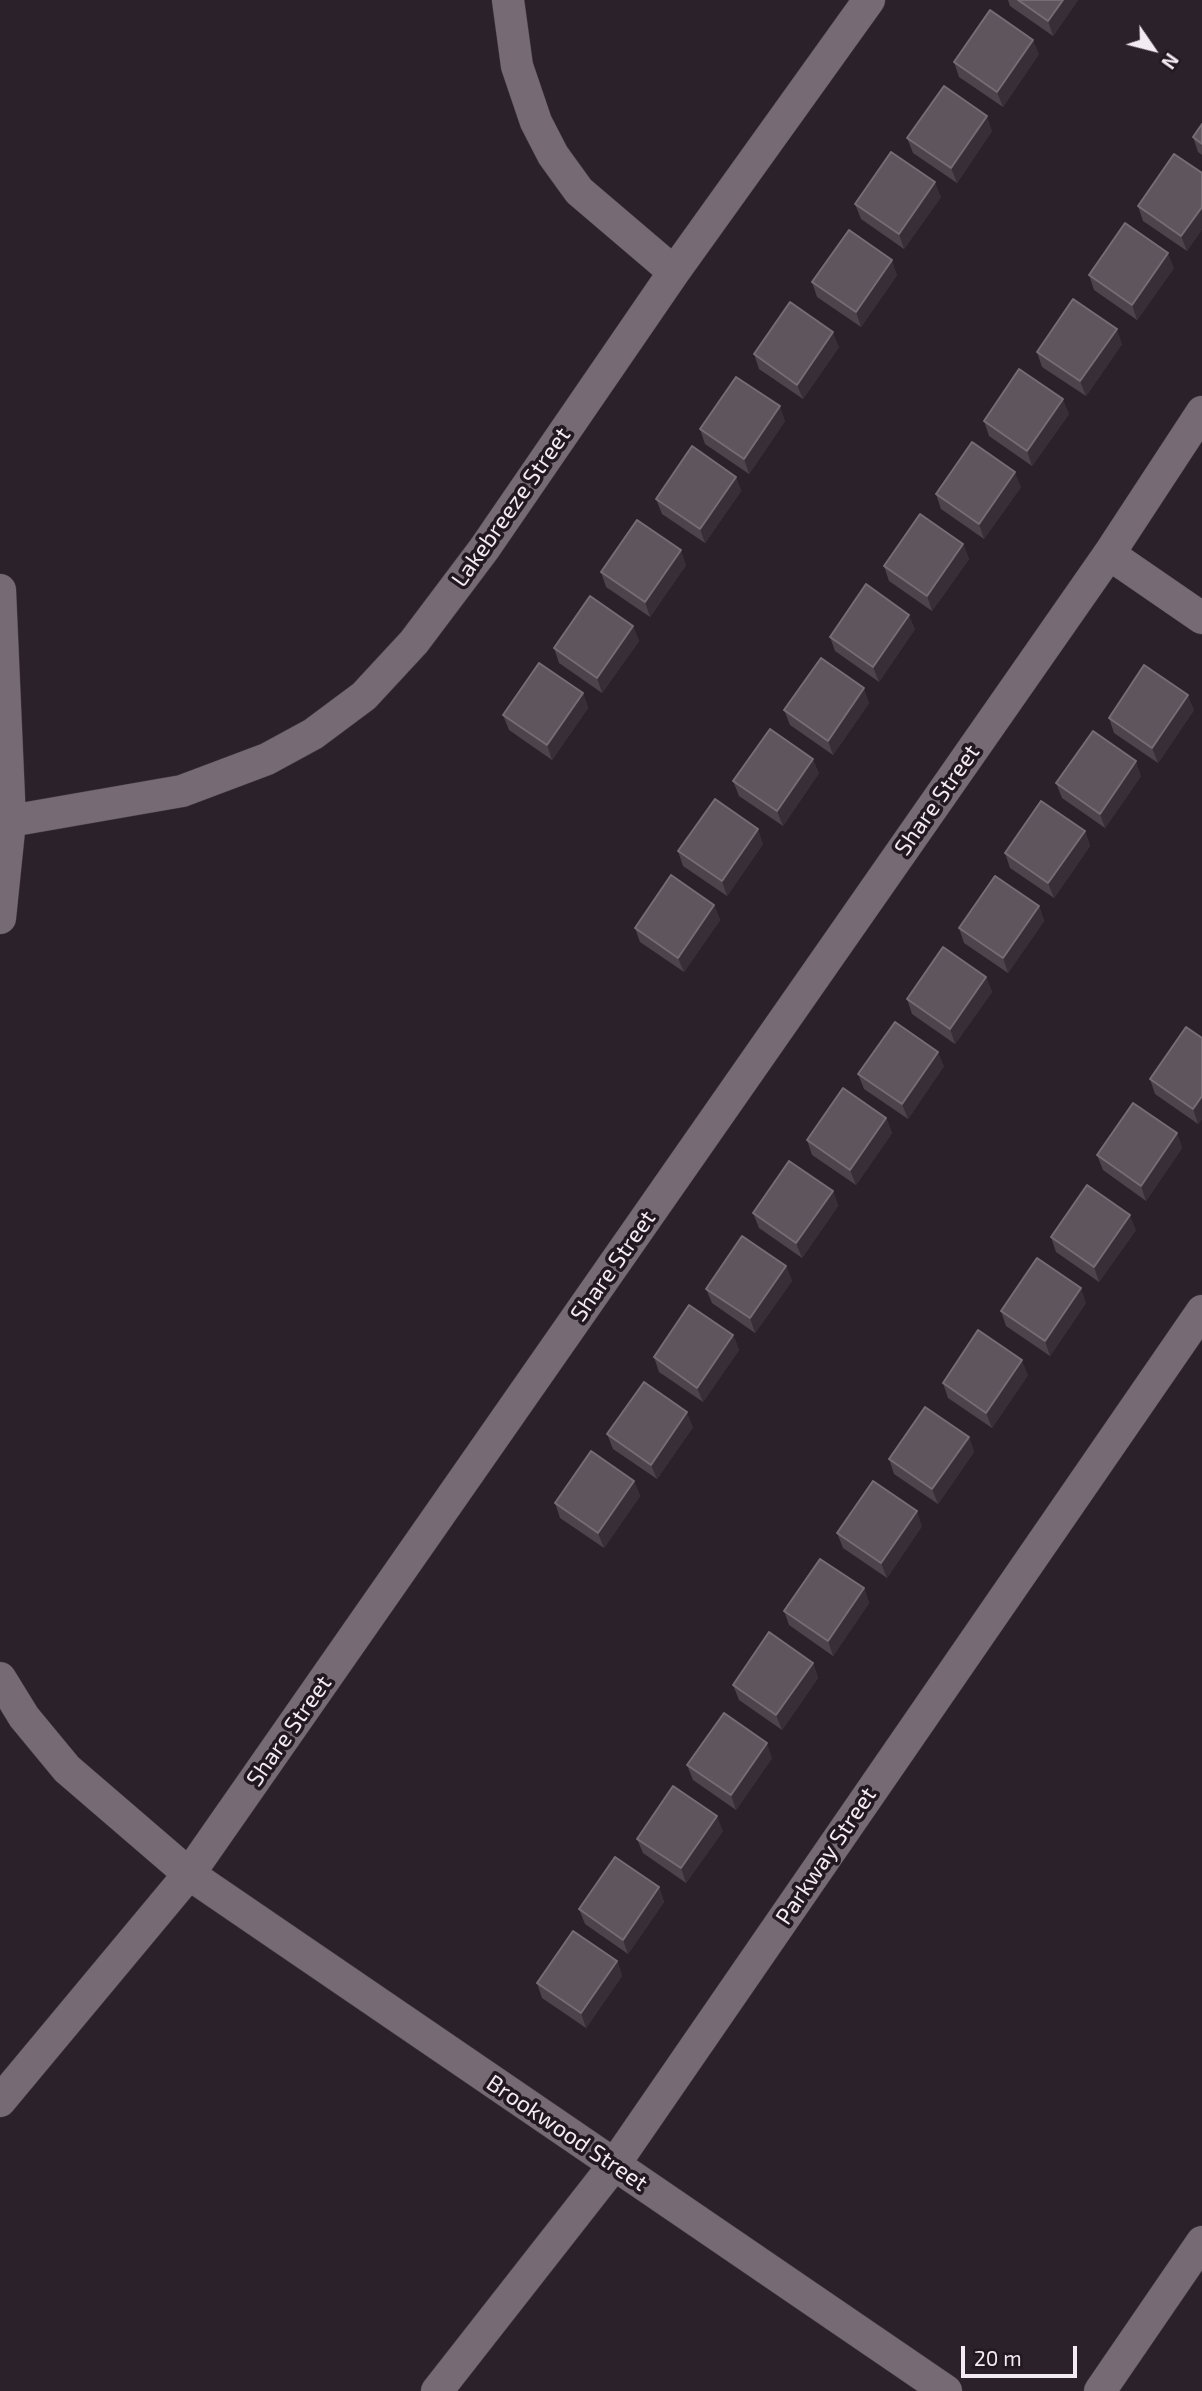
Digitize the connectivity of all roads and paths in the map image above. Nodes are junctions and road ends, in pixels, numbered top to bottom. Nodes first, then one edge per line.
1 (508, 0) edge
2 (869, 0) edge
3 (674, 272) junction
4 (1202, 412) edge
5 (1109, 554) junction
6 (0, 590) edge
7 (1202, 618) edge
8 (10, 821) junction
9 (0, 918) edge
10 (1202, 1311) edge
11 (0, 1678) edge
12 (189, 1874) junction
13 (0, 2101) edge
14 (614, 2165) junction
15 (1202, 2242) edge
16 (438, 2391) edge
17 (946, 2391) edge
18 (1100, 2391) edge

1 - 3 street
2 - 3 street, Lakebreeze Street
3 - 8 street, Lakebreeze Street
4 - 5 street, Share Street
5 - 7 street
5 - 12 street, Share Street
6 - 8 street
8 - 9 street
10 - 14 street, Parkway Street
11 - 12 street, Brookwood Street
12 - 13 street, Share Street
12 - 14 street, Brookwood Street
14 - 16 street, Parkway Street
14 - 17 street, Brookwood Street
15 - 18 street

